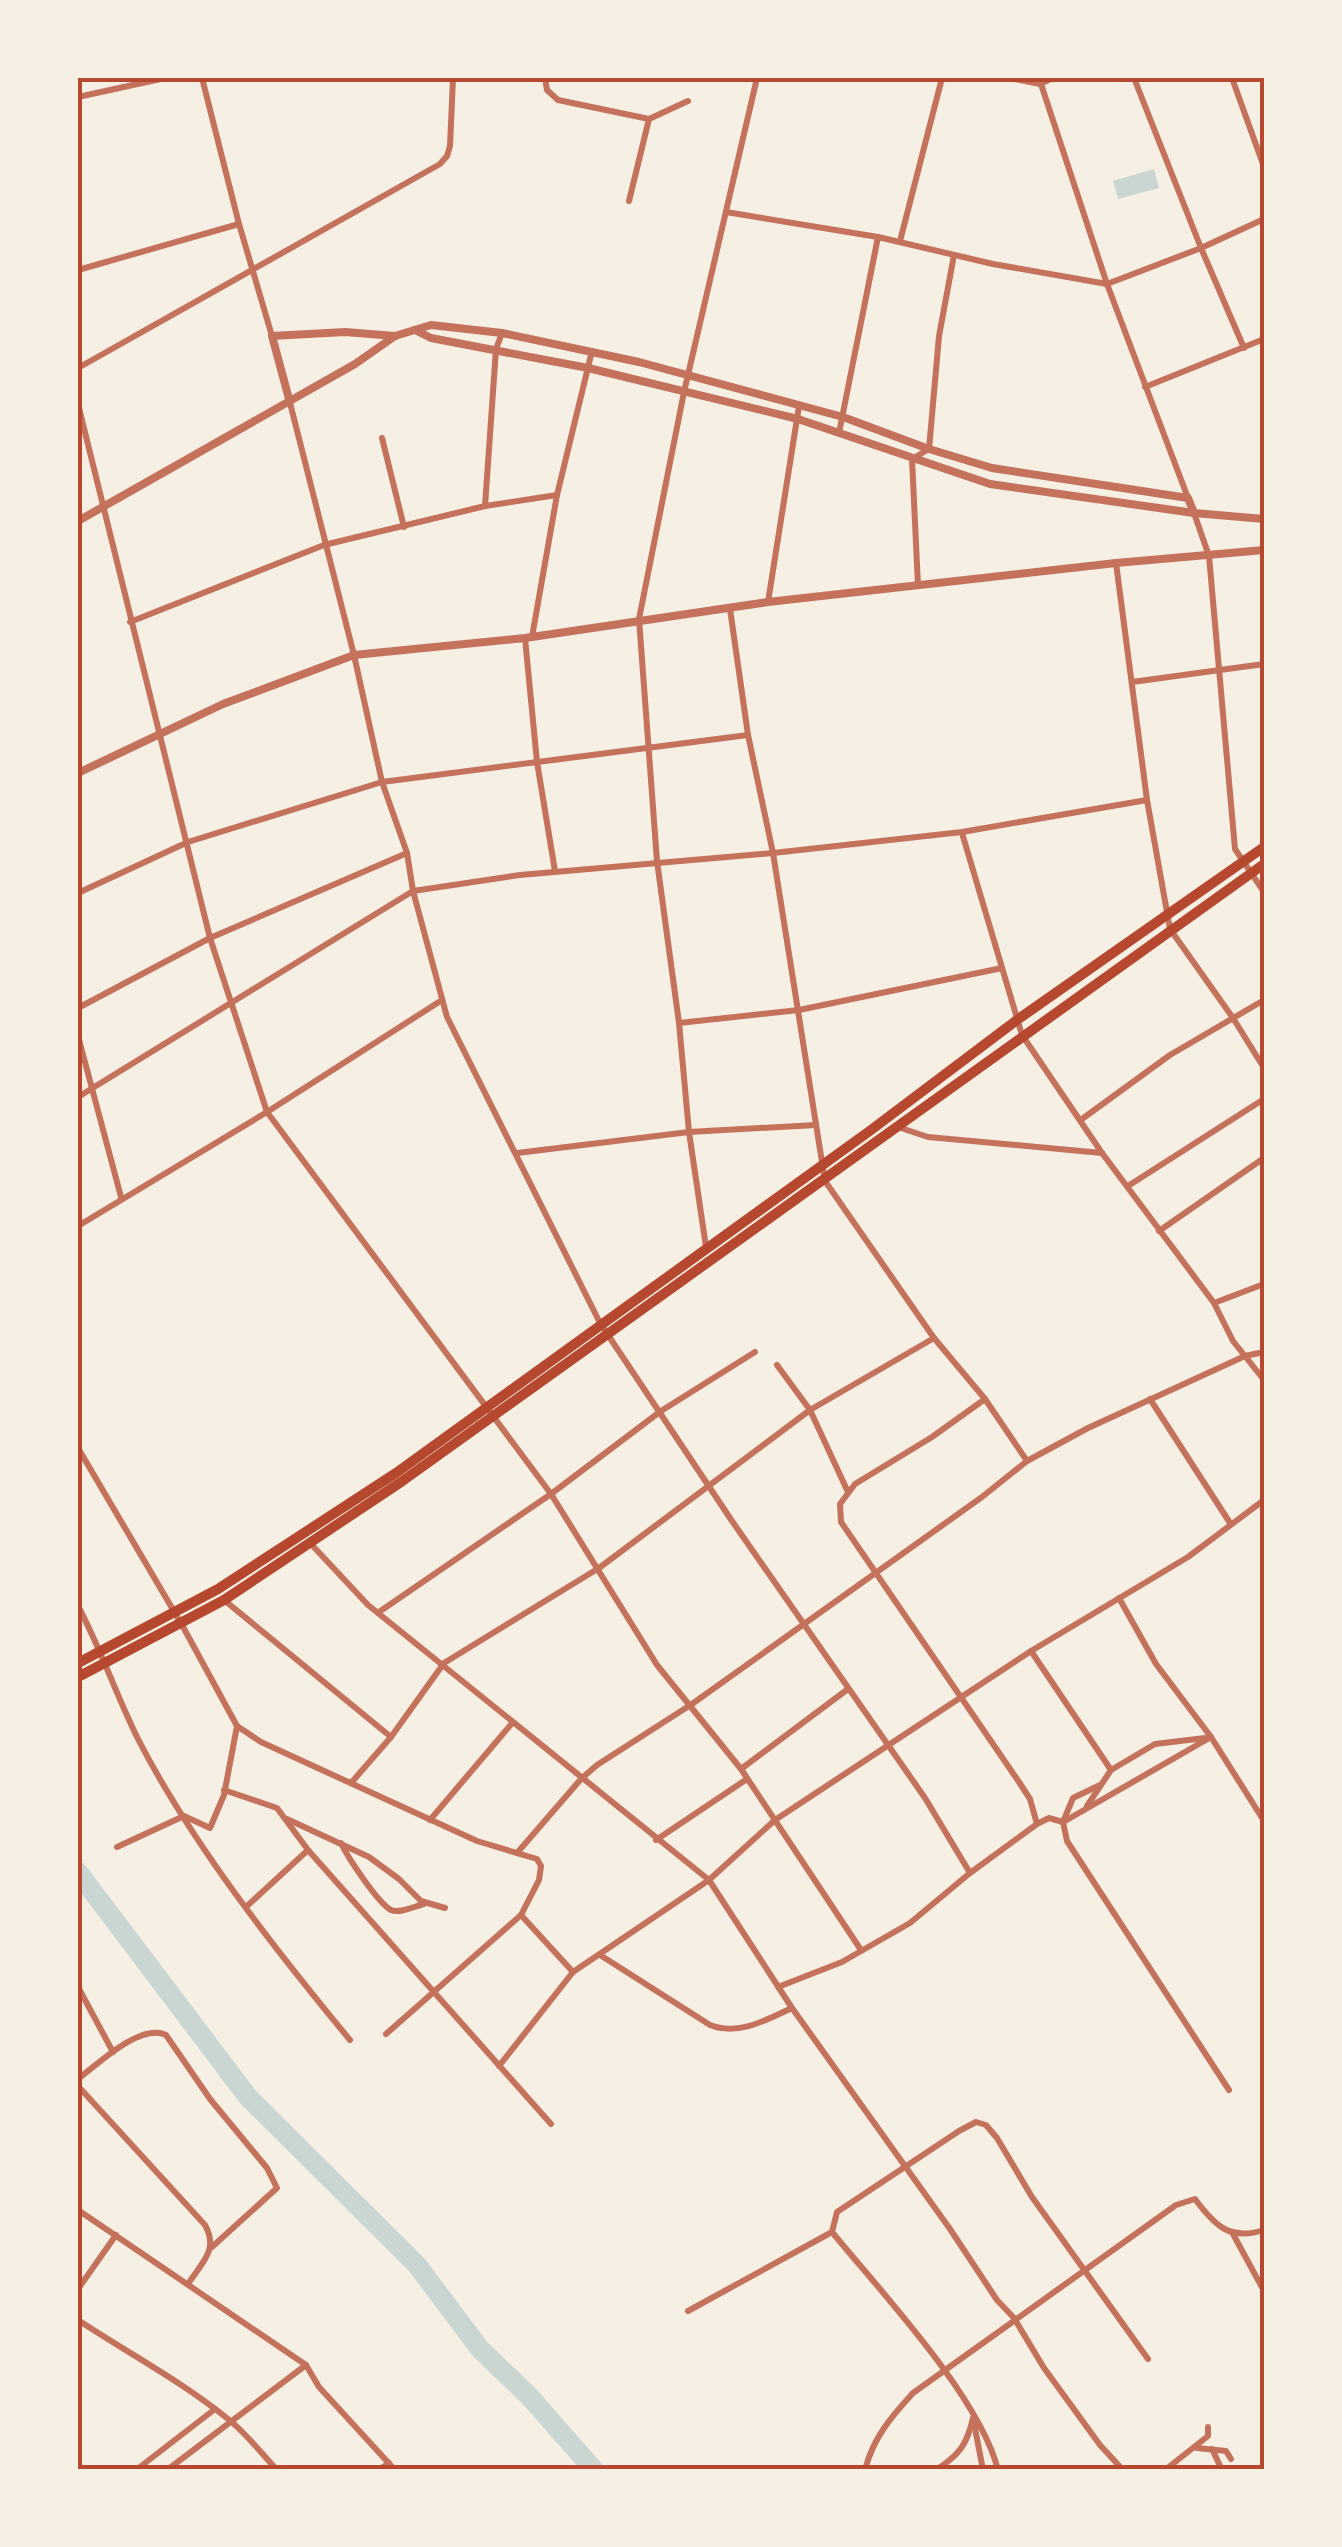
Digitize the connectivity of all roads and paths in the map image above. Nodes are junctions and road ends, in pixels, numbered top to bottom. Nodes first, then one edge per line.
1 (166, 78) edge
2 (202, 78) edge
3 (453, 78) edge
4 (545, 78) edge
5 (757, 78) edge
6 (942, 78) edge
7 (1010, 78) edge
8 (1053, 78) edge
9 (1134, 78) edge
10 (1232, 78) edge
11 (1040, 80) edge
12 (78, 97) edge
13 (688, 101) dead end
14 (649, 119) junction
15 (1264, 167) edge
16 (630, 200) dead end
17 (726, 212) junction
18 (1264, 219) edge
19 (239, 224) junction
20 (878, 237) junction
21 (900, 241) junction
22 (1201, 248) junction
23 (954, 254) junction
24 (254, 268) junction
25 (78, 270) edge
26 (1107, 284) junction
27 (415, 330) junction
28 (502, 333) junction
29 (272, 336) junction
30 (395, 336) junction
31 (1264, 339) edge
32 (1244, 348) junction
33 (496, 349) junction
34 (592, 351) junction
35 (78, 368) edge
36 (588, 368) junction
37 (688, 376) junction
38 (1145, 387) junction
39 (684, 392) junction
40 (289, 399) junction
41 (78, 404) edge
42 (798, 406) junction
43 (843, 417) junction
44 (798, 419) junction
45 (839, 433) junction
46 (382, 438) dead end
47 (929, 449) junction
48 (912, 459) junction
49 (558, 495) junction
50 (1188, 498) junction
51 (104, 506) junction
52 (485, 506) junction
53 (1194, 513) junction
54 (1264, 518) edge
55 (78, 521) edge
56 (404, 526) junction
57 (324, 545) junction
58 (1264, 550) edge
59 (1209, 556) junction
60 (1116, 562) junction
61 (918, 586) junction
62 (768, 602) junction
63 (730, 609) junction
64 (639, 619) junction
65 (130, 622) junction
66 (528, 638) junction
67 (354, 654) junction
68 (1264, 664) edge
69 (1220, 670) junction
70 (1132, 682) junction
71 (748, 735) junction
72 (160, 736) junction
73 (650, 749) junction
74 (538, 762) junction
75 (78, 773) edge
76 (382, 782) junction
77 (1147, 800) junction
78 (962, 832) junction
79 (188, 842) junction
80 (1264, 847) edge
81 (773, 853) junction
82 (408, 854) junction
83 (658, 861) junction
84 (1243, 861) junction
85 (1264, 864) edge
86 (555, 872) junction
87 (1251, 873) junction
88 (78, 892) edge
89 (413, 892) junction
90 (1264, 892) edge
91 (1168, 914) junction
92 (1170, 930) junction
93 (210, 938) junction
94 (1003, 968) junction
95 (442, 1000) junction
96 (1264, 1000) edge
97 (230, 1006) junction
98 (78, 1008) edge
99 (799, 1010) junction
100 (1234, 1018) junction
101 (1017, 1020) junction
102 (679, 1023) junction
103 (1022, 1035) junction
104 (78, 1036) edge
105 (1264, 1068) edge
106 (93, 1086) junction
107 (78, 1096) edge
108 (1264, 1099) edge
109 (267, 1112) junction
110 (1082, 1119) junction
111 (816, 1125) junction
112 (897, 1126) junction
113 (689, 1132) junction
114 (1102, 1153) junction
115 (517, 1154) junction
116 (1264, 1158) edge
117 (822, 1165) junction
118 (825, 1181) junction
119 (1128, 1186) junction
120 (122, 1198) junction
121 (78, 1226) edge
122 (1159, 1231) junction
123 (706, 1247) junction
124 (1264, 1284) edge
125 (1214, 1303) junction
126 (604, 1329) junction
127 (934, 1338) junction
128 (754, 1352) dead end
129 (1264, 1352) edge
130 (1245, 1356) junction
131 (777, 1366) dead end
132 (1264, 1380) edge
133 (985, 1399) junction
134 (1150, 1399) junction
135 (810, 1410) junction
136 (660, 1411) junction
137 (488, 1413) junction
138 (78, 1448) edge
139 (1027, 1461) junction
140 (708, 1486) junction
141 (848, 1490) junction
142 (551, 1494) junction
143 (1264, 1500) edge
144 (1230, 1524) junction
145 (311, 1544) junction
146 (598, 1568) junction
147 (875, 1574) junction
148 (1118, 1598) junction
149 (224, 1600) junction
150 (78, 1606) edge
151 (380, 1612) junction
152 (179, 1619) junction
153 (804, 1623) junction
154 (101, 1650) junction
155 (1031, 1651) junction
156 (78, 1663) edge
157 (107, 1663) junction
158 (444, 1663) junction
159 (78, 1678) edge
160 (848, 1689) junction
161 (962, 1696) junction
162 (692, 1704) junction
163 (513, 1722) junction
164 (237, 1726) junction
165 (391, 1737) junction
166 (1211, 1737) junction
167 (889, 1745) junction
168 (741, 1769) junction
169 (1111, 1770) junction
170 (747, 1778) junction
171 (581, 1779) junction
172 (351, 1782) junction
173 (1100, 1785) junction
174 (224, 1790) junction
175 (1087, 1806) junction
176 (184, 1816) junction
177 (286, 1818) junction
178 (430, 1820) junction
179 (775, 1820) junction
180 (1064, 1822) junction
181 (1264, 1822) edge
182 (1037, 1824) junction
183 (656, 1840) junction
184 (340, 1842) junction
185 (117, 1847) dead end
186 (308, 1850) junction
187 (517, 1854) junction
188 (970, 1873) junction
189 (709, 1880) junction
190 (425, 1903) junction
191 (246, 1906) junction
192 (445, 1908) dead end
193 (521, 1915) junction
194 (861, 1950) junction
195 (600, 1955) junction
196 (574, 1972) junction
197 (78, 1987) edge
198 (778, 1987) junction
199 (434, 1993) junction
200 (792, 2008) junction
201 (386, 2034) dead end
202 (350, 2040) dead end
203 (114, 2052) junction
204 (499, 2066) junction
205 (78, 2082) edge
206 (1229, 2090) dead end
207 (551, 2124) dead end
208 (904, 2168) junction
209 (78, 2210) edge
210 (1264, 2230) edge
211 (832, 2232) junction
212 (1232, 2233) junction
213 (116, 2235) junction
214 (212, 2247) junction
215 (1084, 2270) junction
216 (188, 2284) junction
217 (78, 2289) edge
218 (1264, 2291) edge
219 (688, 2311) dead end
220 (1014, 2318) junction
221 (78, 2320) edge
222 (1148, 2359) dead end
223 (306, 2366) junction
224 (943, 2369) junction
225 (215, 2409) junction
226 (974, 2417) junction
227 (232, 2422) junction
228 (1208, 2427) dead end
229 (1196, 2448) junction
230 (1212, 2448) junction
231 (1231, 2459) dead end
232 (392, 2466) edge
233 (136, 2470) edge
234 (167, 2470) edge
235 (277, 2470) edge
236 (380, 2470) edge
237 (865, 2470) edge
238 (936, 2470) edge
239 (983, 2470) edge
240 (998, 2470) edge
241 (1123, 2470) edge
242 (1165, 2470) edge
243 (1222, 2470) edge

1 - 12 street
2 - 19 street
3 - 24 street
4 - 14 street
5 - 17 street
6 - 21 street
7 - 11 street
8 - 11 street
9 - 22 street
10 - 15 street
11 - 26 street
13 - 14 street
14 - 16 street
17 - 20 street
17 - 37 street
18 - 22 street
19 - 24 street
19 - 25 street
20 - 21 street
20 - 43 street
21 - 23 street
22 - 26 street
22 - 32 street
23 - 26 street
23 - 47 street
24 - 29 street
24 - 35 street
26 - 38 street
27 - 28 street
27 - 30 street
27 - 33 street
28 - 33 street
28 - 34 street
29 - 30 street
29 - 40 street
30 - 40 street
31 - 32 street
32 - 38 street
33 - 36 street
33 - 52 street
34 - 36 street
34 - 37 street
36 - 39 street
36 - 49 street
37 - 39 street
37 - 42 street
38 - 50 street
39 - 44 street
39 - 64 street
40 - 51 street
40 - 57 street
41 - 51 street
42 - 43 street
42 - 44 street
43 - 45 street
43 - 47 street
44 - 45 street
44 - 62 street
45 - 48 street
46 - 56 street
47 - 48 street
47 - 50 street
48 - 53 street
48 - 61 street
49 - 52 street
49 - 66 street
50 - 53 street
51 - 55 street
51 - 65 street
52 - 56 street
53 - 54 street
53 - 59 street
56 - 57 street
57 - 65 street
57 - 67 street
58 - 59 street
59 - 60 street
59 - 69 street
60 - 61 street
60 - 70 street
61 - 62 street
62 - 63 street
63 - 64 street
63 - 71 street
64 - 66 street
64 - 73 street
65 - 72 street
66 - 67 street
66 - 74 street
67 - 72 street
67 - 76 street
68 - 69 street
69 - 70 street
69 - 84 street
70 - 77 street
71 - 73 street
71 - 81 street
72 - 75 street
72 - 79 street
73 - 74 street
73 - 83 street
74 - 76 street
74 - 86 street
76 - 79 street
76 - 82 street
77 - 78 street
77 - 91 street
78 - 81 street
78 - 94 street
79 - 88 street
79 - 93 street
80 - 84 highway
81 - 83 street
81 - 99 street
82 - 89 street
82 - 93 street
83 - 86 street
83 - 102 street
84 - 87 street
84 - 91 highway
85 - 87 highway
86 - 89 street
87 - 90 street
87 - 92 highway
89 - 95 street
89 - 97 street
91 - 92 street
91 - 101 highway
92 - 100 street
92 - 103 highway
93 - 97 street
93 - 98 street
94 - 99 street
94 - 101 street
95 - 109 street
95 - 115 street
96 - 100 street
97 - 106 street
97 - 109 street
99 - 102 street
99 - 111 street
100 - 105 street
100 - 110 street
101 - 103 street
101 - 117 highway
102 - 113 street
103 - 110 street
103 - 112 highway
104 - 106 street
106 - 107 street
106 - 120 street
108 - 119 street
109 - 120 street
109 - 137 street
110 - 114 street
111 - 113 street
111 - 117 street
112 - 114 street
112 - 118 highway
113 - 115 street
113 - 123 street
114 - 119 street
115 - 126 street
116 - 122 street
117 - 118 street
117 - 123 highway
118 - 126 highway
118 - 127 street
119 - 122 street
120 - 121 street
122 - 125 street
123 - 126 highway
124 - 125 street
125 - 130 street
126 - 136 street
126 - 137 highway
127 - 133 street
127 - 135 street
128 - 136 street
129 - 130 street
130 - 132 street
130 - 134 street
131 - 135 street
133 - 139 street
133 - 141 street
134 - 139 street
134 - 144 street
135 - 140 street
135 - 141 street
136 - 140 street
136 - 142 street
137 - 142 street
137 - 145 highway
137 - 152 highway
138 - 152 street
139 - 147 street
140 - 146 street
140 - 153 street
141 - 147 street
142 - 146 street
142 - 151 street
143 - 144 street
144 - 148 street
145 - 149 highway
145 - 151 street
146 - 158 street
146 - 162 street
147 - 153 street
147 - 161 street
148 - 155 street
148 - 166 street
149 - 152 highway
149 - 165 street
150 - 154 street
151 - 158 street
152 - 154 highway
152 - 157 highway
152 - 164 street
153 - 160 street
153 - 162 street
154 - 156 highway
154 - 157 street
155 - 161 street
155 - 169 street
157 - 159 highway
157 - 176 street
158 - 163 street
158 - 165 street
160 - 167 street
160 - 168 street
161 - 167 street
161 - 182 street
162 - 168 street
162 - 171 street
163 - 171 street
163 - 178 street
164 - 172 street
164 - 174 street
165 - 172 street
166 - 169 street
166 - 175 street
166 - 181 street
167 - 179 street
167 - 188 street
168 - 170 street
169 - 173 street
170 - 179 street
170 - 183 street
171 - 183 street
171 - 187 street
172 - 178 street
173 - 175 street
173 - 180 street
174 - 176 street
174 - 177 street
175 - 180 street
176 - 185 street
176 - 191 street
177 - 184 street
177 - 186 street
178 - 187 street
179 - 189 street
179 - 194 street
180 - 182 street
180 - 206 street
182 - 188 street
183 - 189 street
184 - 190 street
184 - 190 street
186 - 191 street
186 - 199 street
187 - 193 street
188 - 194 street
189 - 195 street
189 - 198 street
190 - 192 street
191 - 202 street
193 - 196 street
193 - 199 street
194 - 198 street
195 - 196 street
195 - 200 street
196 - 204 street
197 - 203 street
198 - 200 street
199 - 201 street
199 - 204 street
200 - 208 street
203 - 205 street
203 - 214 street
204 - 207 street
205 - 214 street
208 - 211 street
208 - 215 street
208 - 220 street
209 - 213 street
210 - 212 street
211 - 219 street
211 - 224 street
212 - 215 street
212 - 218 street
213 - 216 street
213 - 217 street
214 - 216 street
215 - 220 street
215 - 222 street
216 - 223 street
220 - 224 street
220 - 241 street
221 - 225 street
223 - 227 street
223 - 232 street
224 - 226 street
224 - 237 street
225 - 227 street
225 - 233 street
226 - 238 street
226 - 239 street
226 - 240 street
227 - 234 street
227 - 235 street
228 - 229 street
229 - 230 street
229 - 242 street
230 - 231 street
230 - 243 street
232 - 236 street

